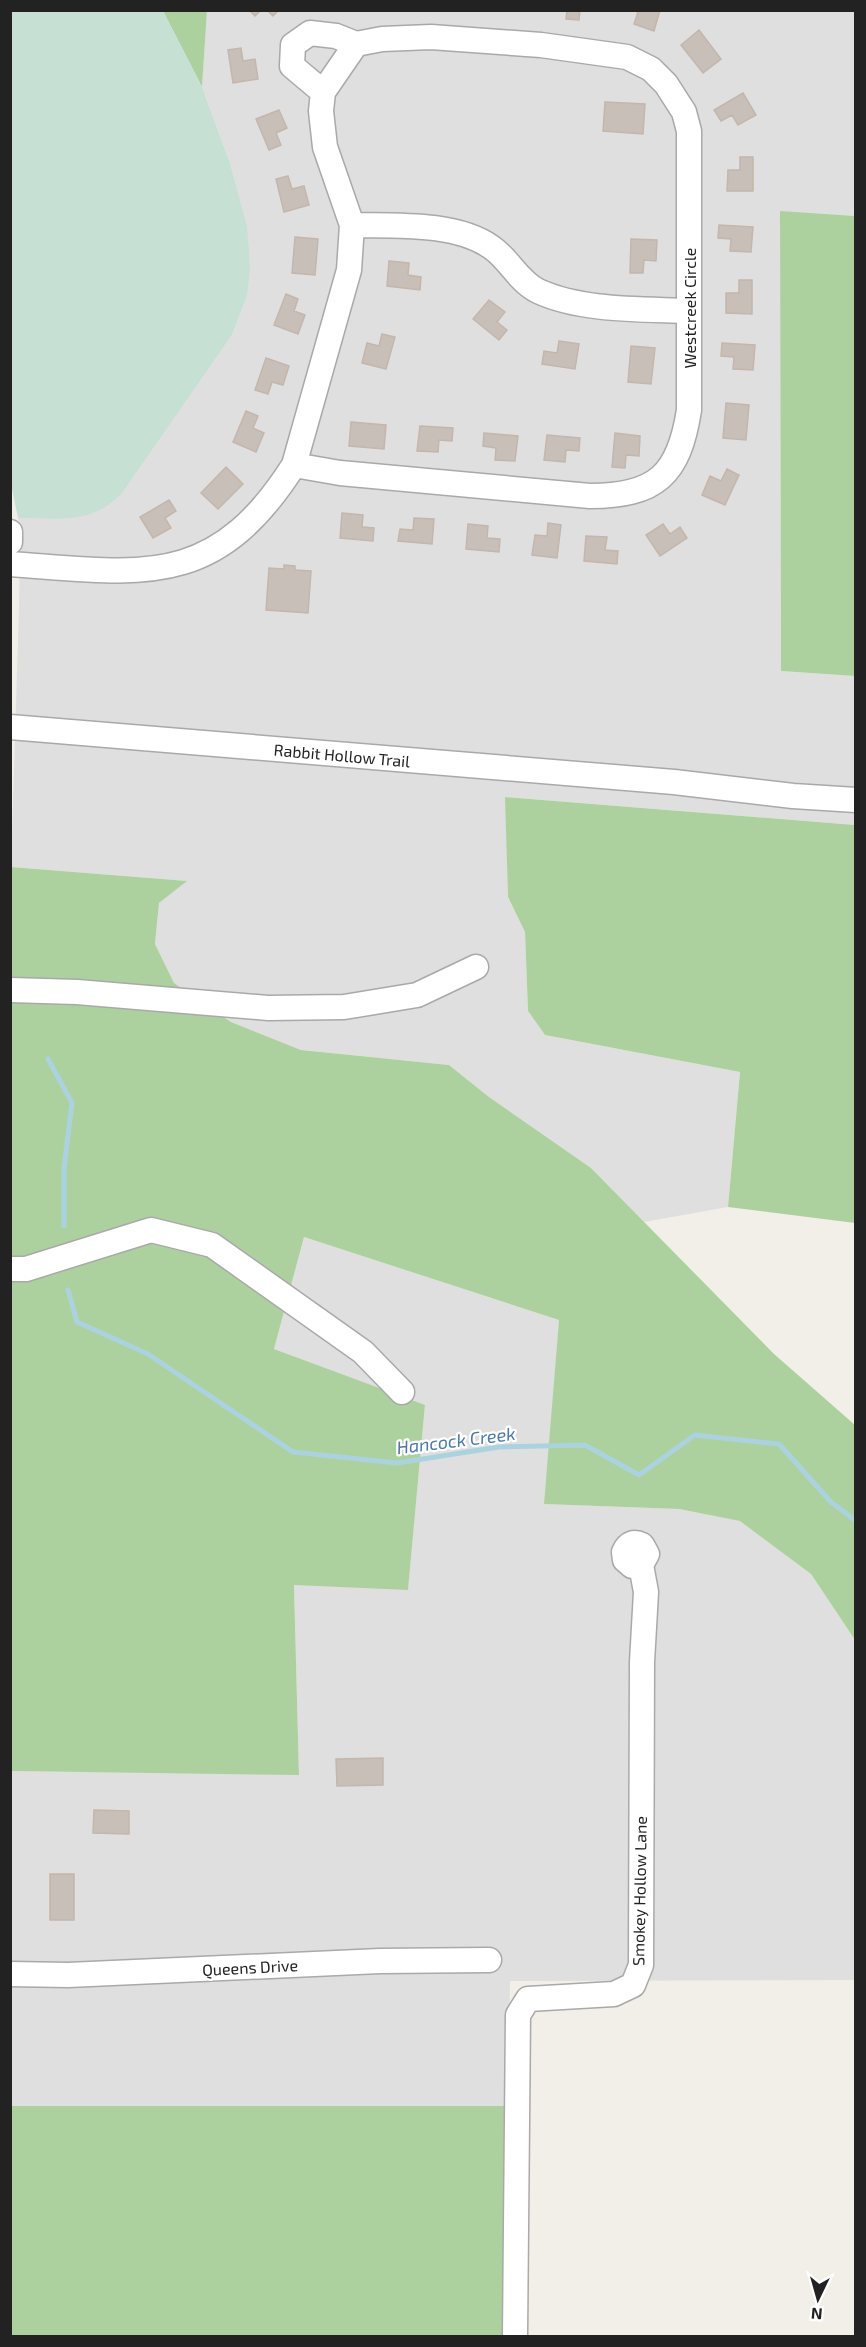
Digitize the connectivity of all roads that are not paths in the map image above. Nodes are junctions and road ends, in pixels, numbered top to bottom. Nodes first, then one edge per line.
1 (356, 44) junction
2 (324, 92) junction
3 (352, 225) junction
4 (687, 311) junction
5 (294, 465) junction
6 (10, 532) edge
7 (10, 542) edge
8 (10, 564) edge
9 (10, 727) edge
10 (855, 800) edge
11 (476, 967) dead end
12 (10, 990) edge
13 (10, 1269) edge
14 (402, 1392) dead end
15 (641, 1565) dead end
16 (489, 1960) dead end
17 (10, 1974) edge
18 (515, 2337) edge

1 - 2 street
1 - 2 street, Westcreek Circle
1 - 4 street, Westcreek Circle
2 - 3 street
3 - 4 street
3 - 5 street
4 - 5 street, Westcreek Circle
5 - 8 street
6 - 7 street
9 - 10 street, Rabbit Hollow Trail
11 - 12 street
13 - 14 street
15 - 18 street, Smokey Hollow Lane
16 - 17 street, Queens Drive

